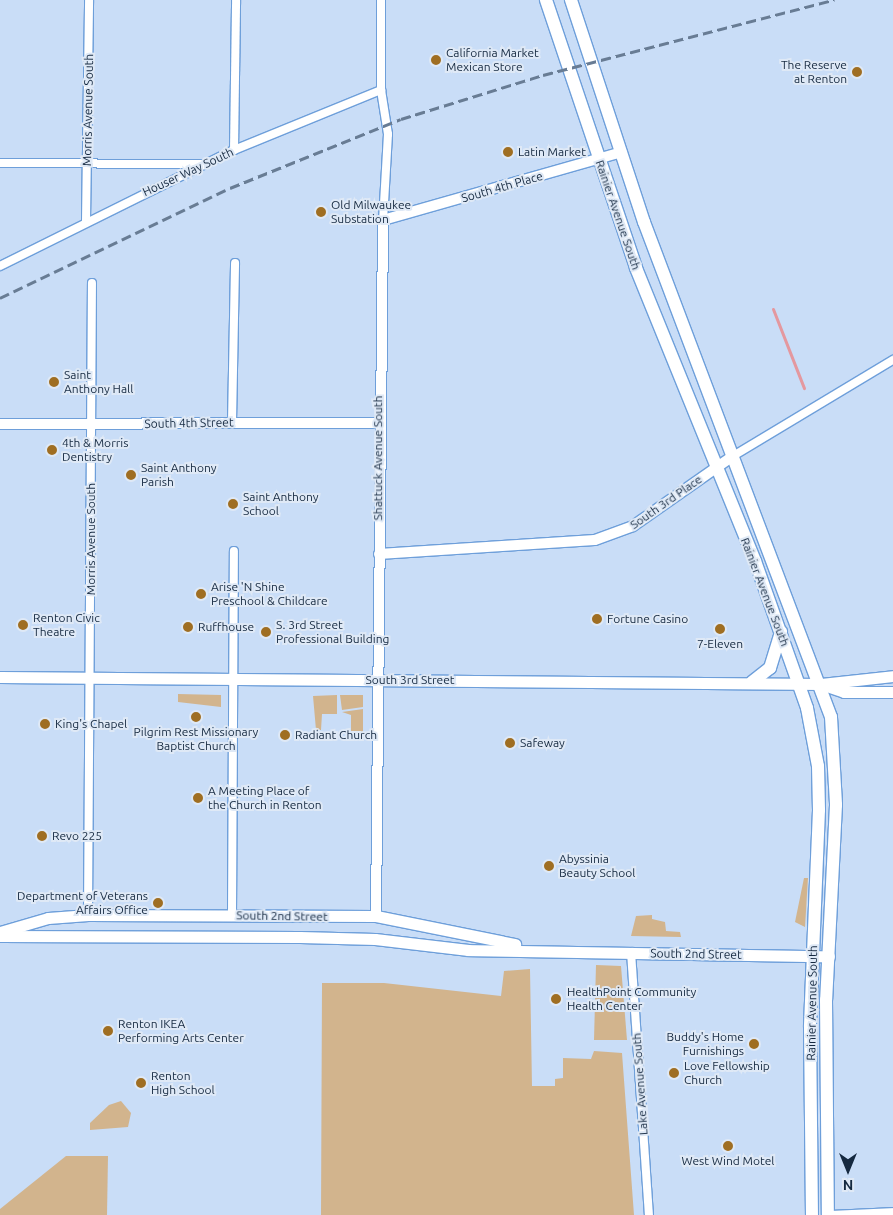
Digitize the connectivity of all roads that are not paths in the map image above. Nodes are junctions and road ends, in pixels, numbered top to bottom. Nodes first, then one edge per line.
1 (89, 0) edge
2 (236, 0) edge
3 (381, 0) edge
4 (546, 0) edge
5 (571, 0) edge
6 (381, 90) junction
7 (234, 150) junction
8 (621, 152) junction
9 (599, 158) junction
10 (0, 163) edge
11 (88, 164) junction
12 (204, 164) junction
13 (382, 220) junction
14 (86, 221) junction
15 (234, 263) dead end
16 (0, 266) edge
17 (92, 283) dead end
18 (893, 360) edge
19 (232, 422) junction
20 (362, 423) junction
21 (377, 423) junction
22 (0, 424) edge
23 (91, 424) junction
24 (378, 447) junction
25 (733, 456) junction
26 (714, 468) junction
27 (234, 552) dead end
28 (379, 554) junction
29 (781, 630) junction
30 (893, 676) edge
31 (0, 677) edge
32 (90, 678) junction
33 (233, 679) junction
34 (378, 680) junction
35 (752, 682) junction
36 (798, 683) junction
37 (820, 684) junction
38 (893, 692) edge
39 (88, 915) junction
40 (232, 915) junction
41 (376, 916) junction
42 (0, 932) edge
43 (0, 936) edge
44 (562, 951) junction
45 (631, 952) junction
46 (812, 956) junction
47 (829, 956) junction
48 (893, 1212) edge
49 (828, 1214) edge
50 (649, 1215) edge
51 (812, 1215) edge

1 - 11 street, Morris Avenue South
2 - 7 street
3 - 6 street, Shattuck Avenue South
4 - 9 main road, Rainier Avenue South
5 - 8 main road, Rainier Avenue South
6 - 7 street, Houser Way South
6 - 13 street, Shattuck Avenue South
7 - 12 street, Houser Way South
8 - 9 street, South 4th Place
8 - 25 main road, Rainier Avenue South
9 - 13 street, South 4th Place
9 - 26 main road, Rainier Avenue South
10 - 11 street
11 - 12 street
11 - 14 street, Morris Avenue South
12 - 14 street, Houser Way South
13 - 21 street, Shattuck Avenue South
14 - 16 street, Houser Way South
15 - 19 street
17 - 23 street, Morris Avenue South
18 - 25 street, South 3rd Place
19 - 20 street, South 4th Street
19 - 23 street, South 4th Street
20 - 21 street, South 4th Street
20 - 24 street
21 - 24 street, Shattuck Avenue South
22 - 23 street, South 4th Street
23 - 32 street, Morris Avenue South
24 - 28 street, Shattuck Avenue South
25 - 26 street, South 3rd Place
25 - 37 main road, Rainier Avenue South
26 - 28 street, South 3rd Place
26 - 29 main road, Rainier Avenue South
27 - 33 street
28 - 34 street, Shattuck Avenue South
29 - 35 main road
29 - 36 main road, Rainier Avenue South
30 - 37 main road
31 - 32 main road, South 3rd Street
32 - 33 main road, South 3rd Street
32 - 39 street, Morris Avenue South
33 - 34 main road, South 3rd Street
33 - 40 street
34 - 35 main road, South 3rd Street
34 - 41 street, Shattuck Avenue South
35 - 36 main road, South 3rd Street
36 - 37 main road, South 3rd Street
36 - 46 main road, Rainier Avenue South
37 - 38 main road
37 - 47 main road, Rainier Avenue South
39 - 40 main road, South 2nd Street
39 - 42 main road, South 2nd Street
40 - 41 main road, South 2nd Street
41 - 44 main road, South 2nd Street
43 - 44 main road, South 2nd Street
44 - 45 main road, South 2nd Street
45 - 46 main road, South 2nd Street
45 - 50 street, Lake Avenue South
46 - 47 main road, South 2nd Street
46 - 51 main road, Rainier Avenue South
47 - 49 main road, Rainier Avenue South
48 - 49 street

